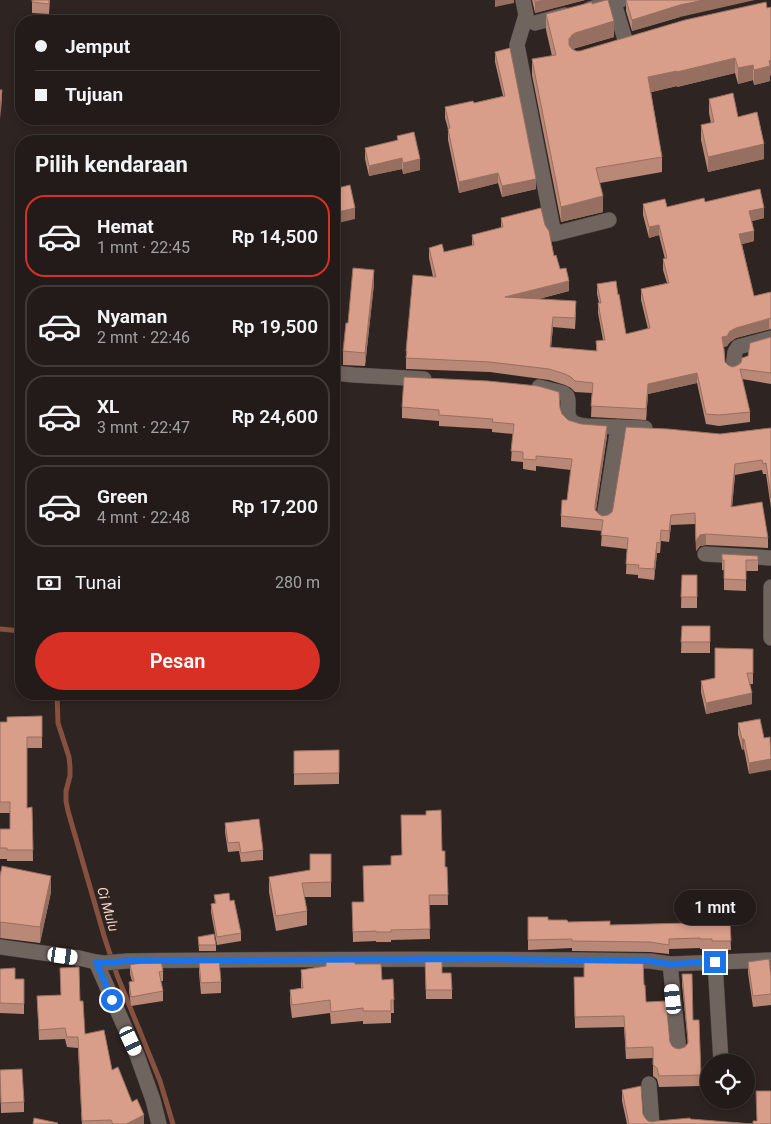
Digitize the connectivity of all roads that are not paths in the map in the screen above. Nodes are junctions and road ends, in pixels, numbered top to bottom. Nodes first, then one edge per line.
1 (523, 0) edge
2 (617, 1) edge
3 (535, 23) dead end
4 (610, 47) edge
5 (609, 220) dead end
6 (771, 338) edge
7 (732, 368) edge
8 (340, 374) edge
9 (436, 380) edge
10 (526, 386) edge
11 (618, 427) junction
12 (660, 429) edge
13 (604, 517) edge
14 (705, 554) dead end
15 (771, 558) edge
16 (771, 587) edge
17 (771, 638) edge
18 (0, 947) edge
19 (771, 960) edge
20 (715, 962) junction
21 (100, 963) junction
22 (670, 964) junction
23 (679, 1051) edge
24 (720, 1054) edge
25 (649, 1084) dead end
26 (160, 1124) edge
27 (652, 1124) edge

1 - 5 street
2 - 3 street
2 - 4 street
6 - 7 street
8 - 9 street
10 - 11 street
11 - 12 street
11 - 13 street
14 - 15 street
16 - 17 street
18 - 21 street
19 - 20 street
20 - 22 street
20 - 24 street
21 - 22 street
21 - 26 street
22 - 23 street
25 - 27 street

